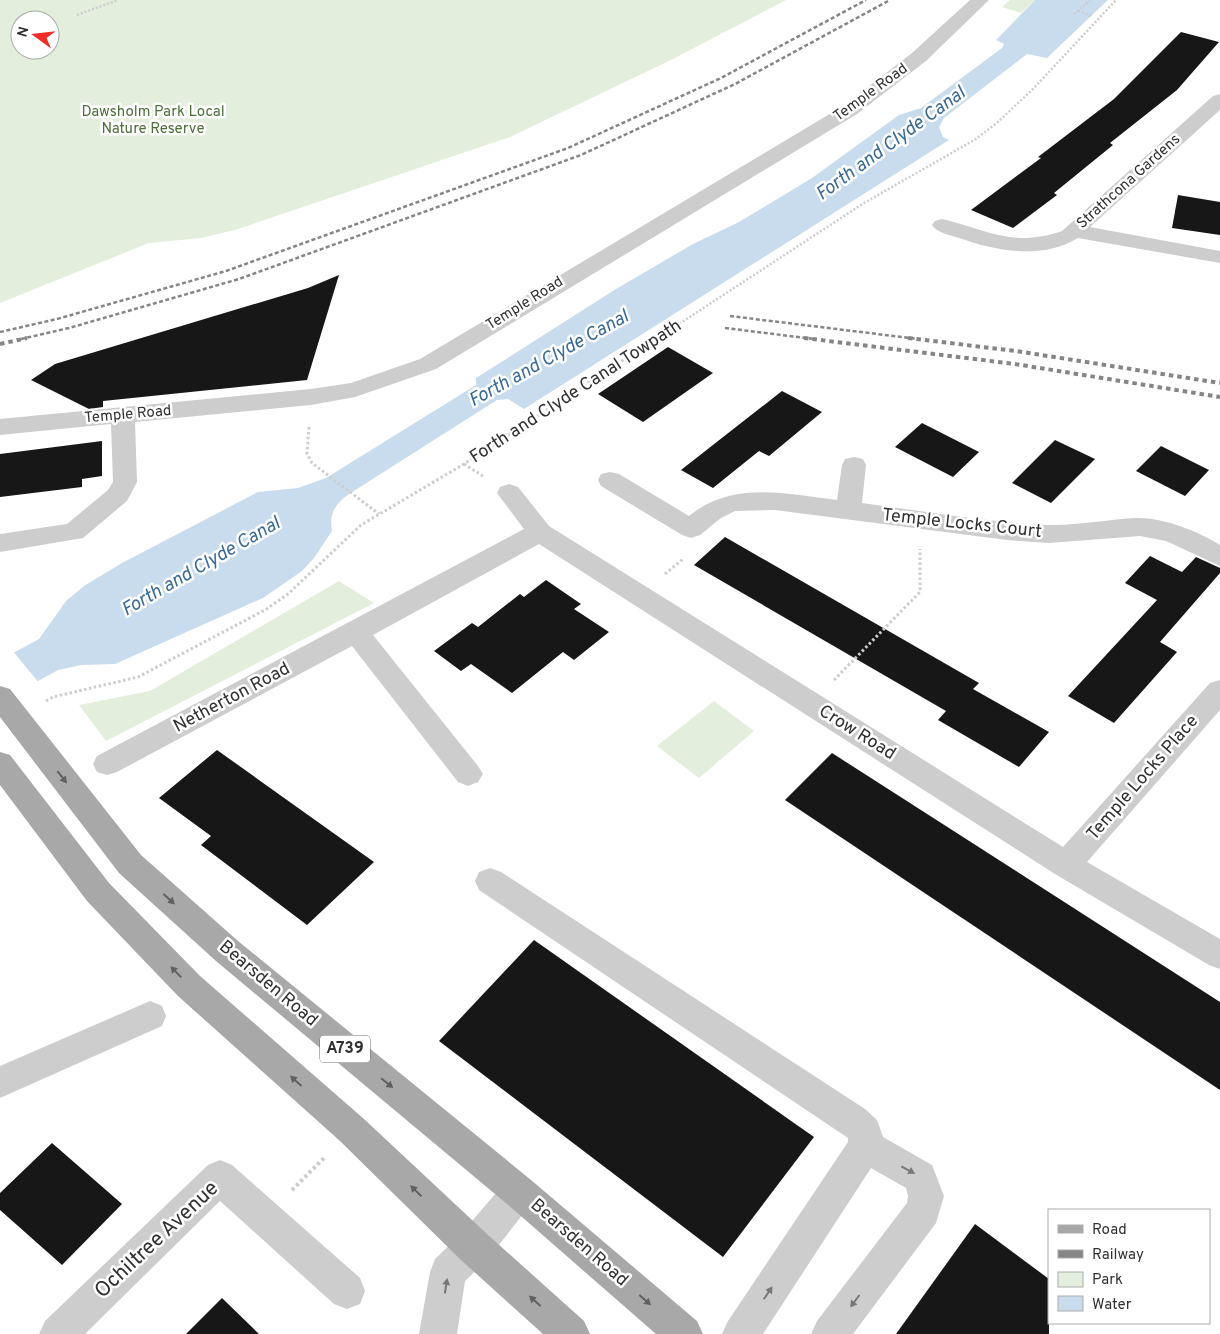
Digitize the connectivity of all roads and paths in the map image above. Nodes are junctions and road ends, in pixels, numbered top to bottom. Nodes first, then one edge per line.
1 (118, 0) edge
2 (980, 0) edge
3 (1090, 0) edge
4 (1116, 0) edge
5 (1077, 11) junction
6 (1074, 14) dead end
7 (77, 15) dead end
8 (1092, 16) dead end
9 (1220, 100) edge
10 (942, 224) dead end
11 (1074, 231) junction
12 (1220, 257) edge
13 (311, 397) junction
14 (123, 416) junction
15 (0, 427) edge
16 (854, 465) dead end
17 (610, 480) dead end
18 (509, 493) dead end
19 (848, 511) junction
20 (379, 514) junction
21 (921, 520) junction
22 (691, 529) junction
23 (540, 532) junction
24 (0, 543) edge
25 (1220, 557) edge
26 (640, 596) junction
27 (356, 632) junction
28 (1220, 691) edge
29 (0, 697) edge
30 (44, 702) dead end
31 (811, 704) junction
32 (0, 763) edge
33 (107, 764) dead end
34 (468, 774) dead end
35 (1066, 865) junction
36 (490, 882) dead end
37 (1220, 955) edge
38 (150, 1016) dead end
39 (0, 1082) edge
40 (352, 1130) junction
41 (866, 1146) junction
42 (519, 1192) junction
43 (266, 1217) junction
44 (474, 1247) junction
45 (347, 1291) dead end
46 (58, 1334) edge
47 (438, 1334) edge
48 (571, 1334) edge
49 (684, 1334) edge
50 (741, 1334) edge
51 (830, 1334) edge

1 - 7 path
2 - 13 street, Temple Road
3 - 5 path
4 - 20 path, Forth and Clyde Canal Towpath
5 - 6 path
5 - 8 path
9 - 11 street, Strathcona Gardens
10 - 11 street, Strathcona Gardens
11 - 12 street
13 - 14 street, Temple Road
13 - 20 path
14 - 15 street, Temple Road
14 - 24 street
16 - 19 street
17 - 22 street
18 - 23 street, Crow Road
19 - 21 street, Temple Locks Court
19 - 22 street, Temple Locks Court
20 - 30 path, Forth and Clyde Canal Towpath
21 - 25 street, Temple Locks Court
21 - 31 path
22 - 26 path
23 - 26 street, Crow Road
23 - 27 street, Netherton Road
26 - 31 street, Crow Road
27 - 33 street, Netherton Road
27 - 34 street
28 - 35 street, Temple Locks Place
29 -> 42 main road, Bearsden Road / A739
31 - 35 street, Crow Road
40 -> 32 main road
35 - 37 street, Crow Road
36 - 41 street
38 - 39 street
40 - 43 path
44 -> 40 main road
50 -> 41 street
41 -> 51 street
42 - 44 street
42 -> 49 main road, Bearsden Road / A739
43 - 45 street, Ochiltree Avenue
43 - 46 street, Ochiltree Avenue
47 -> 44 street
48 -> 44 main road

